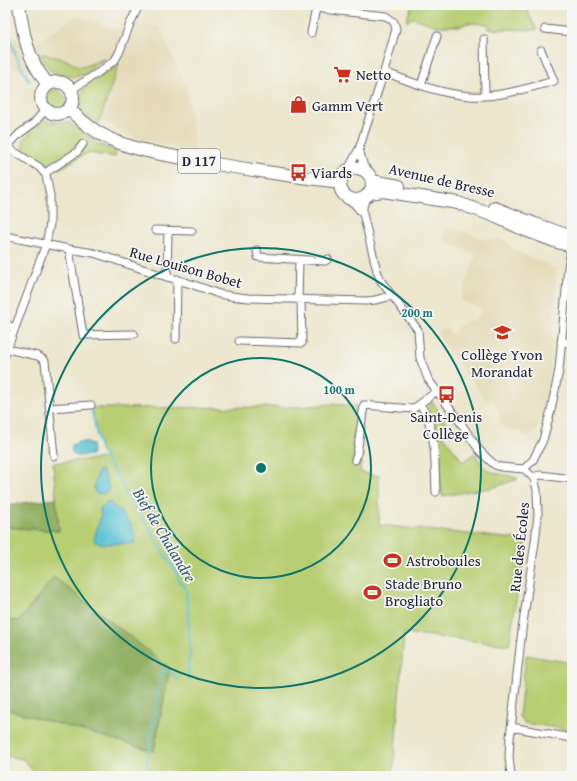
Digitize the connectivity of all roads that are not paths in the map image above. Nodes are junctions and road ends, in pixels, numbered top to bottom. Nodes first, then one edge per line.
1 (19, 5) edge
2 (138, 5) edge
3 (338, 7) edge
4 (544, 29) dead end
5 (572, 32) edge
6 (311, 33) dead end
7 (437, 36) dead end
8 (484, 39) dead end
9 (541, 50) dead end
10 (384, 72) junction
11 (47, 84) junction
12 (421, 86) junction
13 (71, 90) junction
14 (486, 95) junction
15 (69, 109) junction
16 (45, 110) junction
17 (83, 144) dead end
18 (6, 146) edge
19 (359, 149) junction
20 (45, 173) junction
21 (343, 177) junction
22 (368, 185) junction
23 (350, 199) junction
24 (363, 214) junction
25 (155, 230) dead end
26 (168, 231) junction
27 (192, 231) dead end
28 (5, 236) edge
29 (572, 237) edge
30 (46, 244) junction
31 (572, 246) edge
32 (69, 249) junction
33 (257, 250) dead end
34 (328, 259) dead end
35 (299, 260) junction
36 (167, 277) junction
37 (177, 279) junction
38 (392, 296) junction
39 (300, 300) junction
40 (5, 324) edge
41 (15, 328) junction
42 (134, 334) dead end
43 (176, 338) dead end
44 (239, 341) dead end
45 (561, 341) junction
46 (572, 344) edge
47 (6, 352) edge
48 (436, 391) junction
49 (420, 404) junction
50 (91, 405) dead end
51 (50, 408) junction
52 (54, 456) dead end
53 (355, 460) dead end
54 (524, 469) junction
55 (532, 477) junction
56 (572, 479) edge
57 (436, 492) dead end
58 (511, 727) junction
59 (572, 738) edge
60 (511, 776) edge

1 - 11 main road
2 - 13 street
3 - 6 street
3 - 10 street
4 - 5 street
7 - 12 street
8 - 14 street
9 - 14 street
10 - 12 street
10 - 19 street
11 - 13 main road
11 - 16 main road
12 - 14 street
13 - 15 main road
15 - 16 main road
15 - 21 main road, D 117
16 - 18 street
17 - 20 street
18 - 20 street
19 - 21 street
19 - 22 street
20 - 30 street
21 - 22 main road
21 - 23 main road
22 - 23 main road
22 - 24 street
22 - 29 main road, Avenue de Bresse
22 - 31 main road, Avenue de Bresse
23 - 24 street
24 - 38 street
25 - 26 street
26 - 27 street
26 - 36 street
28 - 30 street, Rue Louison Bobet
29 - 31 street
30 - 32 street, Rue Louison Bobet
30 - 41 street
31 - 45 street
32 - 36 street, Rue Louison Bobet
32 - 42 street
33 - 35 street
34 - 35 street
35 - 39 street
36 - 37 street, Rue Louison Bobet
37 - 39 street, Rue Louison Bobet
37 - 43 street
38 - 39 street, Rue Louison Bobet
38 - 48 street
39 - 44 street
40 - 41 street
41 - 47 street
45 - 46 street
45 - 54 street
47 - 51 street
48 - 49 street
48 - 54 street
49 - 53 street
49 - 57 street
50 - 51 street
51 - 52 street
54 - 55 street, Rue des Écoles
55 - 56 street
55 - 58 street, Rue des Écoles
58 - 59 street
58 - 60 street, Rue des Écoles

